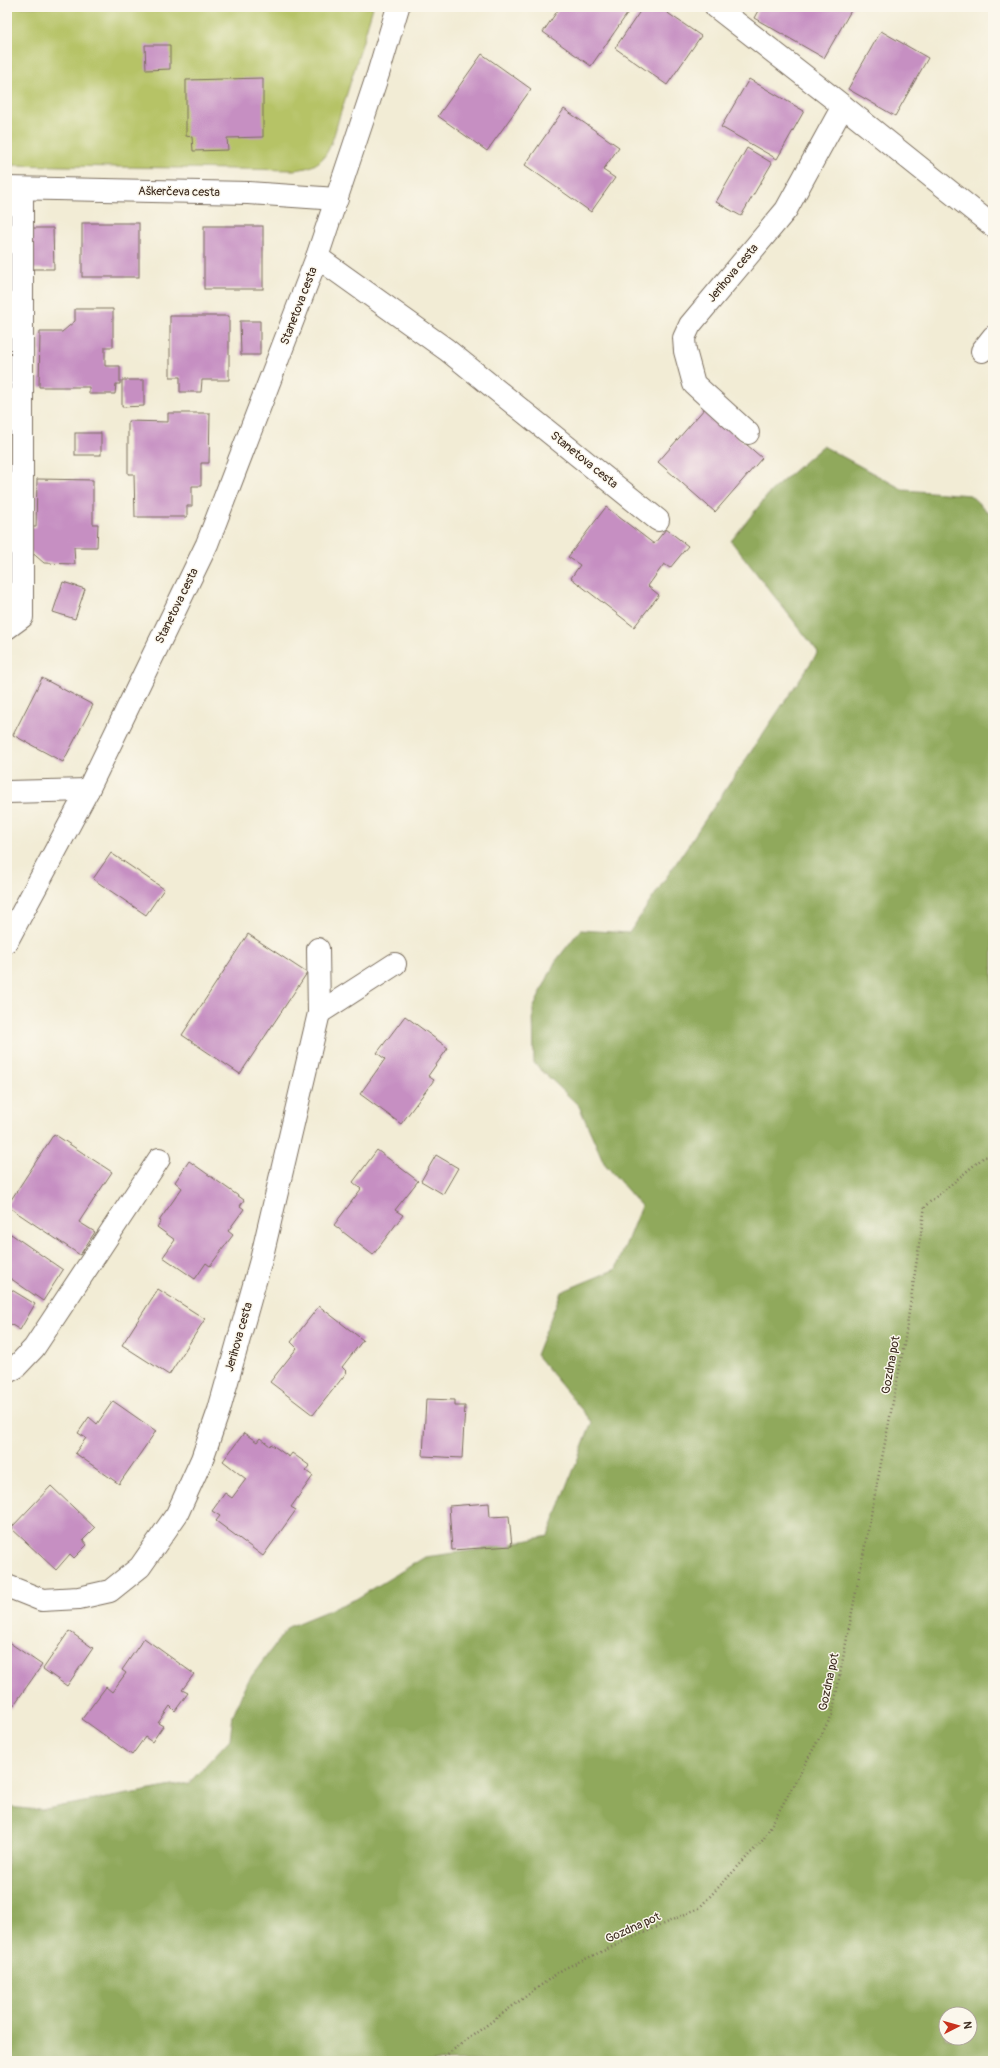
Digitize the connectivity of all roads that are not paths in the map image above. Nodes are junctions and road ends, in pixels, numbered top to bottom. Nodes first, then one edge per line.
1 (398, 7) edge
2 (716, 7) edge
3 (844, 106) junction
4 (14, 188) edge
5 (337, 199) junction
6 (993, 226) edge
7 (317, 257) junction
8 (748, 433) dead end
9 (658, 520) dead end
10 (7, 628) edge
11 (88, 790) junction
12 (7, 792) edge
13 (7, 941) edge
14 (318, 949) dead end
15 (395, 964) dead end
16 (319, 1013) junction
17 (159, 1160) dead end
18 (7, 1372) edge
19 (7, 1586) edge

1 - 5 street, Stanetova cesta
2 - 3 street
3 - 6 street
3 - 8 street, Jerihova cesta
4 - 5 street, Aškerčeva cesta
4 - 10 street, Aškerčeva cesta
5 - 7 street, Stanetova cesta
7 - 9 street, Stanetova cesta
7 - 11 street, Stanetova cesta
11 - 12 street
11 - 13 street, Stanetova cesta
14 - 16 street, Jerihova cesta
15 - 16 street
16 - 19 street, Jerihova cesta
17 - 18 street

